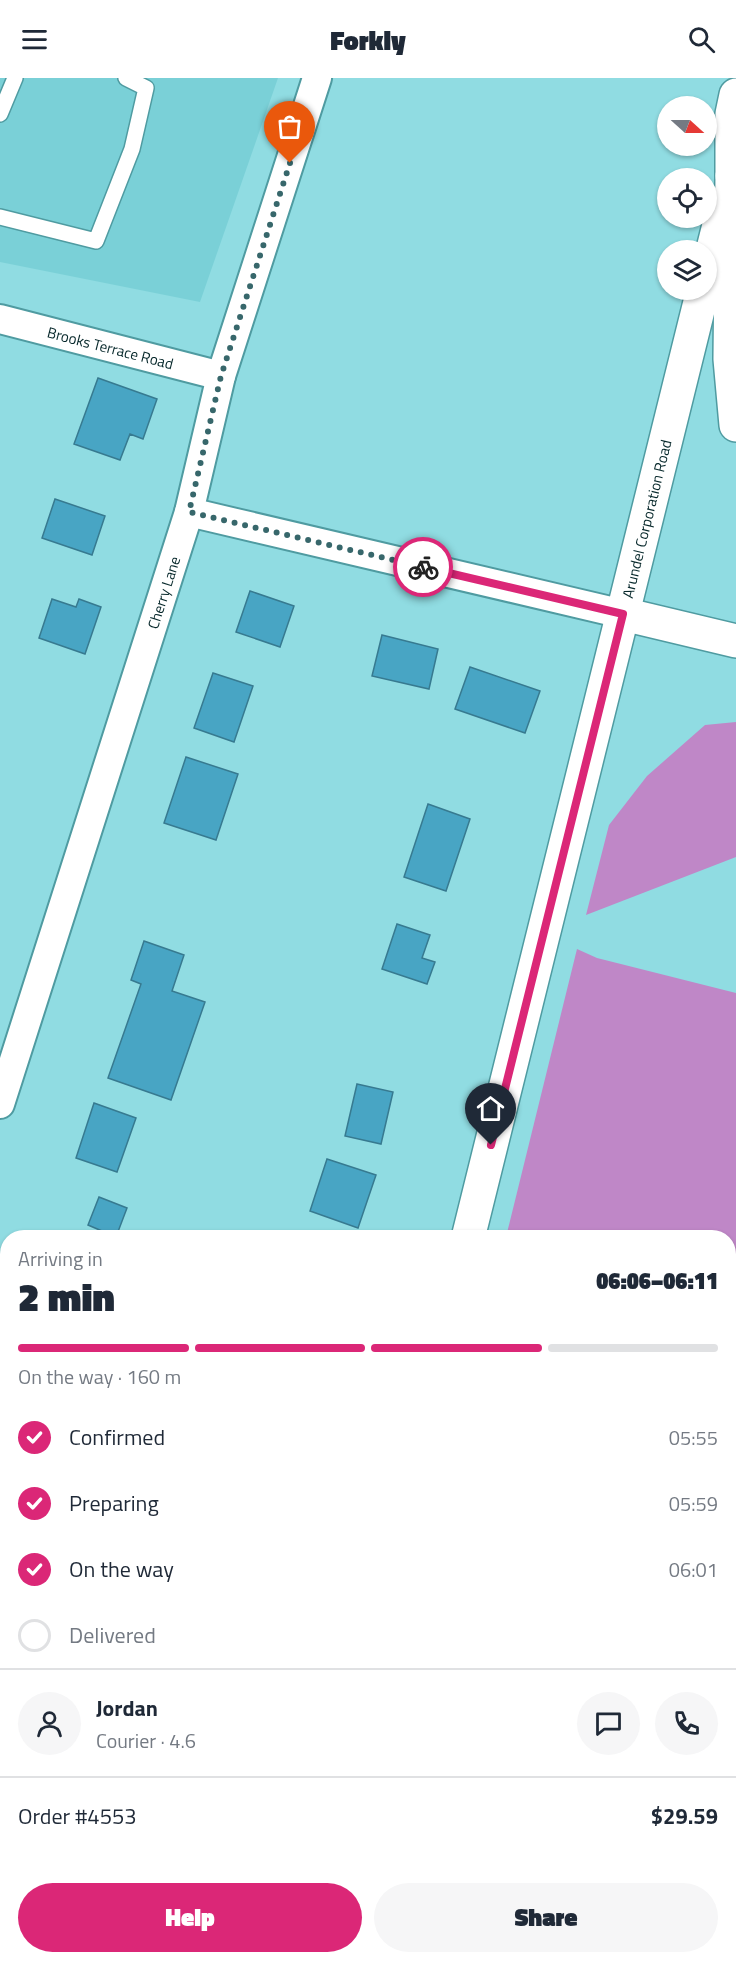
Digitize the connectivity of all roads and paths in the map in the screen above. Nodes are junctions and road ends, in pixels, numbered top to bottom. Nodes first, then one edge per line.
1 (15, 78) edge
2 (126, 78) edge
3 (317, 78) edge
4 (736, 95) edge
5 (0, 114) edge
6 (734, 172) edge
7 (0, 217) edge
8 (716, 240) edge
9 (701, 300) edge
10 (0, 319) edge
11 (221, 376) junction
12 (736, 424) edge
13 (189, 512) junction
14 (623, 614) junction
15 (736, 640) edge
16 (0, 1104) edge
17 (470, 1230) edge

1 - 5 lane
2 - 7 lane
3 - 11 street, Cherry Lane
4 - 6 main road
6 - 8 main road
6 - 12 main road
9 - 14 main road, Arundel Corporation Road
10 - 11 street, Brooks Terrace Road
11 - 13 street, Cherry Lane
13 - 14 street
13 - 16 street, Cherry Lane
14 - 15 main road
14 - 17 main road, Arundel Corporation Road

